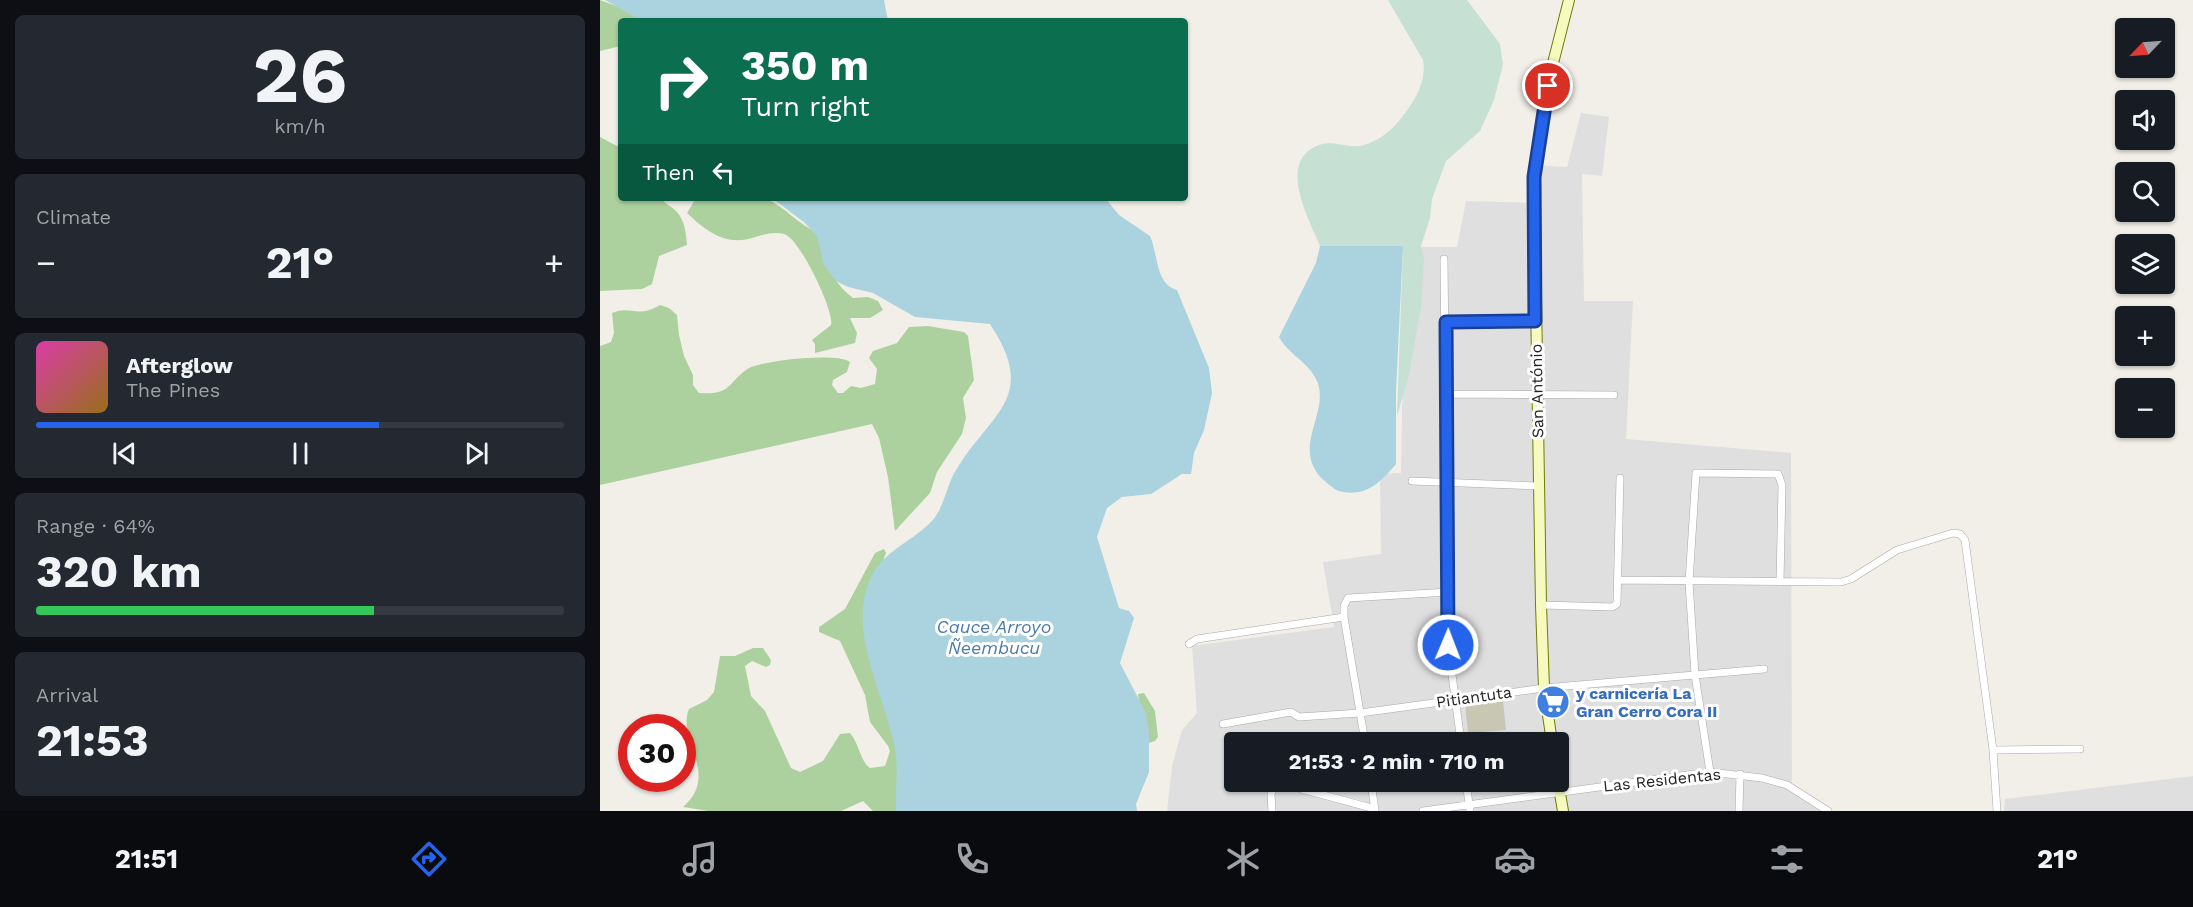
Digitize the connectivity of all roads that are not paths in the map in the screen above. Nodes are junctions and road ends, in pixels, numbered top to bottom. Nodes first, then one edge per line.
1 (1569, 0) edge
2 (1444, 260) dead end
3 (1535, 321) junction
4 (1446, 322) junction
5 (1446, 394) junction
6 (1614, 395) dead end
7 (1537, 396) junction
8 (1620, 478) dead end
9 (1412, 481) dead end
10 (1449, 482) junction
11 (1539, 486) junction
12 (1619, 580) junction
13 (1689, 582) junction
14 (1780, 582) junction
15 (1449, 592) junction
16 (1541, 605) junction
17 (1344, 617) junction
18 (1189, 644) dead end
19 (1764, 669) dead end
20 (1695, 675) junction
21 (1544, 688) junction
22 (1455, 700) junction
23 (1360, 713) junction
24 (1223, 724) dead end
25 (1363, 732) edge
26 (1460, 732) edge
27 (1551, 732) edge
28 (2080, 749) dead end
29 (1993, 750) junction
30 (1710, 772) junction
31 (1740, 774) junction
32 (1569, 786) edge
33 (1372, 792) edge
34 (1468, 792) edge
35 (1538, 792) edge
36 (1560, 792) edge
37 (1470, 808) edge
38 (1375, 810) edge
39 (1272, 811) edge
40 (1423, 811) edge
41 (1563, 811) edge
42 (1739, 811) edge
43 (1828, 811) edge
44 (1997, 811) edge

1 - 3 street, San António
2 - 4 street
3 - 4 street
3 - 7 street, San António
4 - 5 street
5 - 7 street
5 - 10 street
6 - 7 street
7 - 11 street, San António
8 - 12 street
9 - 10 street
10 - 11 street
10 - 15 street
11 - 16 street, San António
12 - 13 street
12 - 16 street
13 - 14 street
13 - 14 street
13 - 20 street
14 - 29 street
15 - 17 street
15 - 22 street
16 - 21 street, San António
17 - 18 street
17 - 23 street
19 - 20 street, Pitiantuta
20 - 21 street, Pitiantuta
20 - 30 street
21 - 22 street, Pitiantuta
21 - 27 street, San António
22 - 23 street, Pitiantuta
22 - 26 street
23 - 24 street, Pitiantuta
23 - 25 street
28 - 29 street
29 - 44 street
30 - 31 street, Las Residentas
30 - 32 street, Las Residentas
31 - 42 street
31 - 43 street, Las Residentas
33 - 38 street
34 - 37 street
35 - 37 street, Las Residentas
36 - 41 street
37 - 40 street, Las Residentas
38 - 39 street

